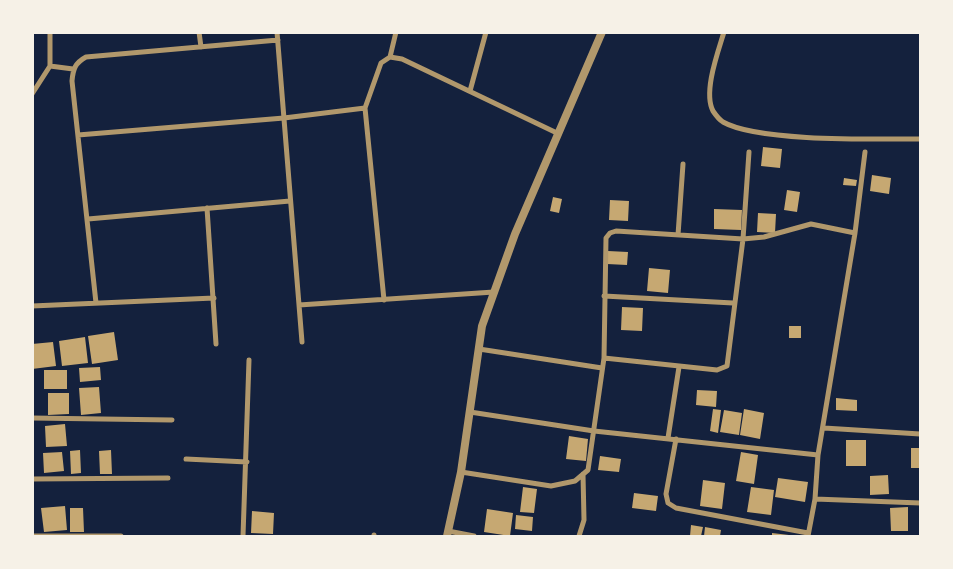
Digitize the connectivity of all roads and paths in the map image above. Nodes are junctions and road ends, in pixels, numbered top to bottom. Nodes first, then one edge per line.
1 (50, 32) edge
2 (199, 32) edge
3 (277, 32) edge
4 (396, 32) edge
5 (486, 32) edge
6 (602, 32) edge
7 (724, 32) edge
8 (278, 40) junction
9 (200, 47) junction
10 (390, 57) junction
11 (50, 66) junction
12 (73, 69) junction
13 (470, 91) junction
14 (32, 94) edge
15 (366, 108) junction
16 (284, 118) junction
17 (559, 134) junction
18 (78, 135) junction
19 (920, 139) edge
20 (749, 152) dead end
21 (865, 152) dead end
22 (683, 164) dead end
23 (290, 201) junction
24 (207, 208) junction
25 (88, 219) junction
26 (855, 233) junction
27 (678, 235) junction
28 (743, 239) junction
29 (494, 292) junction
30 (604, 296) junction
31 (214, 298) junction
32 (384, 300) junction
33 (96, 303) junction
34 (733, 303) junction
35 (299, 305) junction
36 (32, 306) edge
37 (302, 342) dead end
38 (216, 344) dead end
39 (479, 348) junction
40 (604, 358) junction
41 (249, 360) dead end
42 (679, 366) junction
43 (602, 368) junction
44 (470, 412) junction
45 (32, 418) edge
46 (172, 420) dead end
47 (824, 428) junction
48 (594, 431) junction
49 (920, 434) edge
50 (668, 438) junction
51 (676, 439) junction
52 (818, 455) junction
53 (186, 459) dead end
54 (247, 462) junction
55 (461, 472) junction
56 (583, 474) junction
57 (168, 478) dead end
58 (32, 479) edge
59 (815, 498) junction
60 (920, 503) edge
61 (448, 534) edge
62 (808, 535) edge
63 (32, 536) edge
64 (122, 536) edge
65 (243, 536) edge
66 (474, 536) edge
67 (578, 536) edge

1 - 11 street
2 - 9 street
3 - 8 street
4 - 10 street
5 - 13 street
6 - 17 street
7 - 19 street
8 - 9 street
8 - 16 street
9 - 12 street
10 - 13 street
10 - 15 street
11 - 12 street
11 - 14 street
12 - 18 street
13 - 17 street
15 - 16 street
15 - 32 street
16 - 18 street
16 - 23 street
17 - 29 street
18 - 25 street
20 - 28 street
21 - 26 street
22 - 27 street
23 - 24 street
23 - 35 street
24 - 25 street
24 - 31 street
25 - 33 street
26 - 28 street
26 - 47 street
27 - 28 street
27 - 30 street
28 - 34 street
29 - 32 street
29 - 39 street
30 - 34 street
30 - 40 street
31 - 33 street
31 - 38 street
32 - 35 street
33 - 36 street
34 - 42 street
35 - 37 street
39 - 43 street
39 - 44 street
40 - 42 street
40 - 43 street
41 - 54 street
42 - 50 street
43 - 48 street
44 - 48 street
44 - 55 street
45 - 46 street
47 - 49 street
47 - 52 street
48 - 50 street
48 - 56 street
50 - 51 street
51 - 52 street
51 - 62 street
52 - 59 street
53 - 54 street
54 - 65 street
55 - 56 street
55 - 61 street
56 - 67 street
57 - 58 street
59 - 60 street
59 - 62 street
61 - 66 street
63 - 64 street

